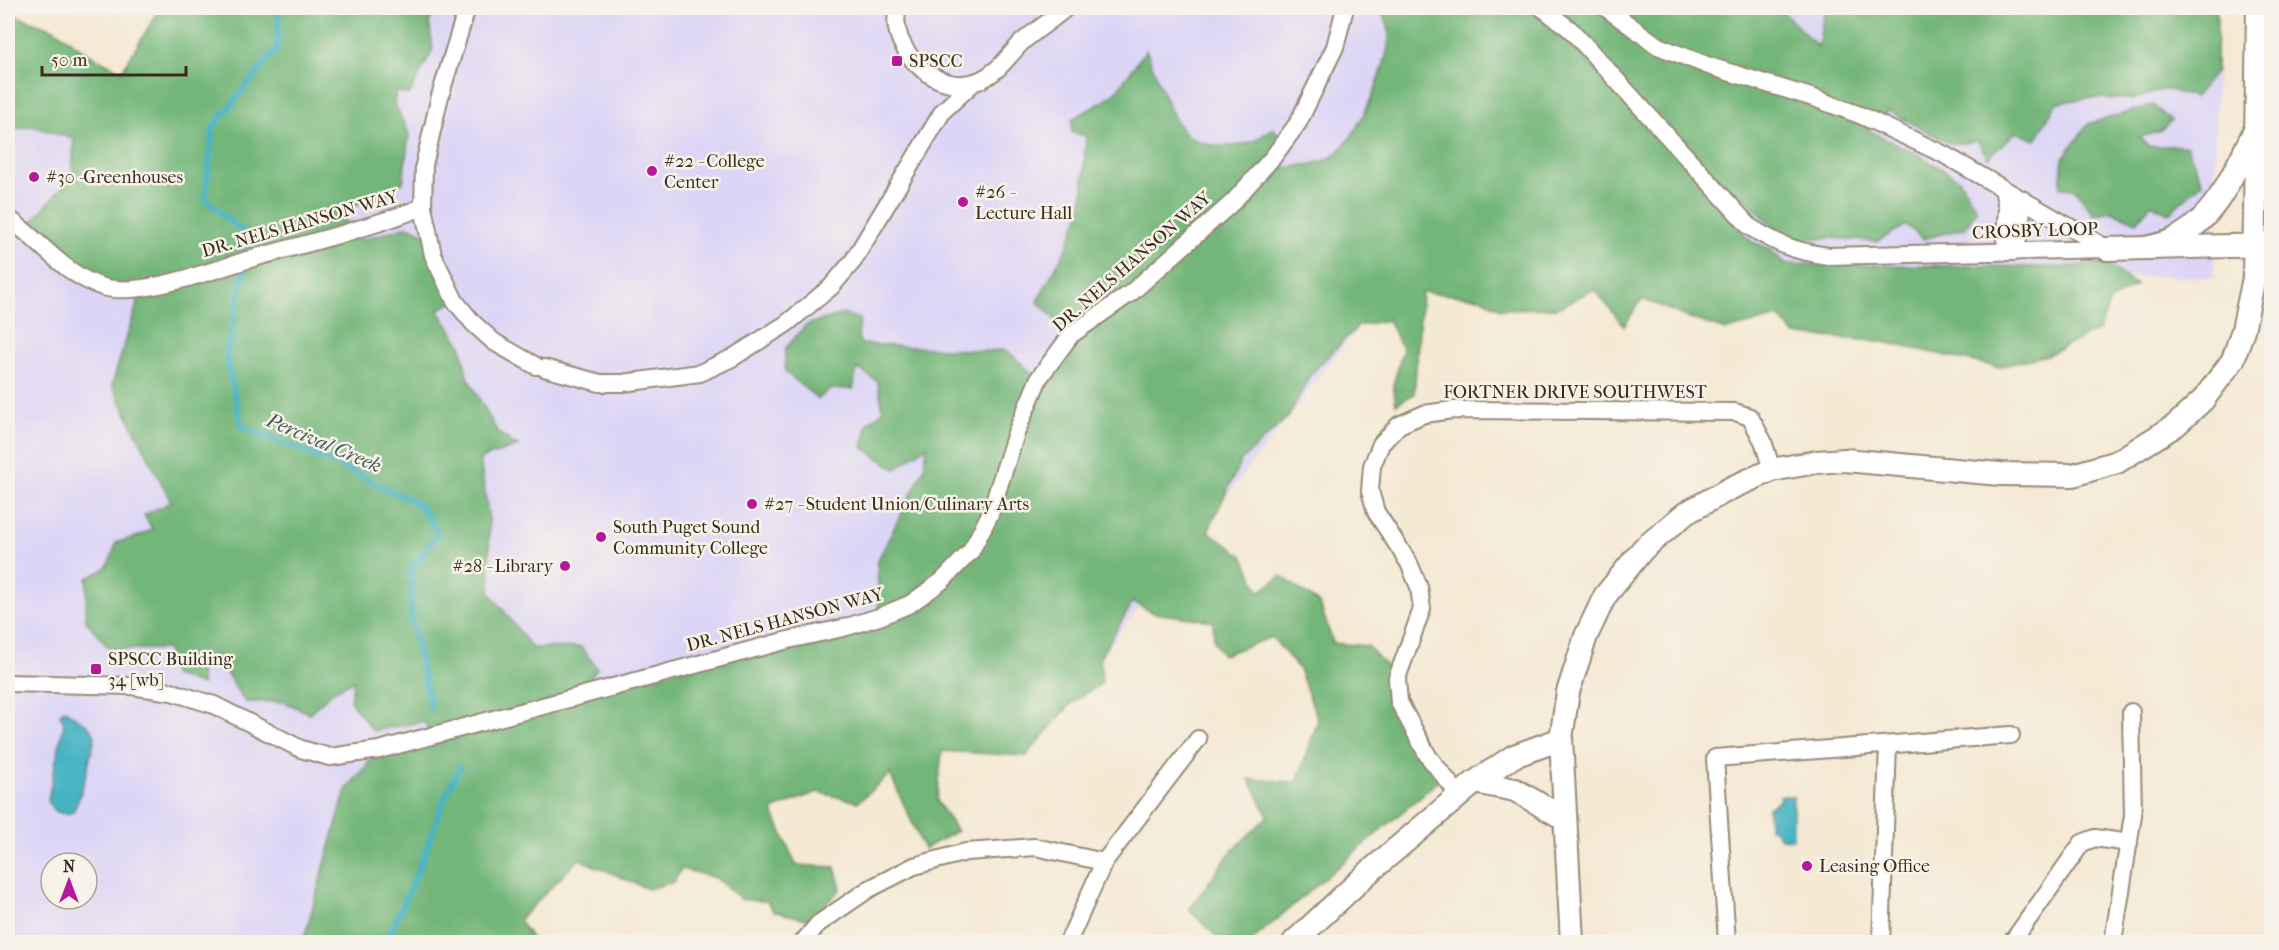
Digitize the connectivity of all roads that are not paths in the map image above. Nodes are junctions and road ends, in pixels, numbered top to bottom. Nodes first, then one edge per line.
1 (467, 8) edge
2 (898, 8) edge
3 (1066, 8) edge
4 (1345, 8) edge
5 (1542, 8) edge
6 (1606, 8) edge
7 (2258, 8) edge
8 (972, 84) junction
9 (2258, 123) junction
10 (2004, 189) junction
11 (2022, 199) junction
12 (423, 207) junction
13 (8, 218) edge
14 (2263, 244) edge
15 (2146, 248) junction
16 (2107, 249) junction
17 (2011, 252) junction
18 (1772, 470) junction
19 (8, 683) edge
20 (2131, 712) dead end
21 (2011, 735) dead end
22 (1198, 739) dead end
23 (1561, 739) junction
24 (1888, 745) junction
25 (1467, 788) junction
26 (1565, 819) junction
27 (2129, 843) junction
28 (1104, 862) junction
29 (803, 942) edge
30 (1068, 942) edge
31 (1294, 942) edge
32 (1572, 942) edge
33 (1727, 942) edge
34 (1881, 942) edge
35 (2012, 942) edge
36 (2113, 942) edge

1 - 12 street, DR. NELS HANSON WAY
2 - 8 street
3 - 8 street
4 - 19 street, DR. NELS HANSON WAY
5 - 17 street, CROSBY LOOP
6 - 10 street, CROSBY LOOP
7 - 9 street
8 - 12 street
9 - 14 street
9 - 15 street
10 - 11 street, CROSBY LOOP
10 - 17 street
11 - 16 street, CROSBY LOOP
11 - 17 street
12 - 13 street, DR. NELS HANSON WAY
14 - 15 street
14 - 18 street
15 - 16 street
16 - 17 street, CROSBY LOOP
18 - 23 street
18 - 25 street, FORTNER DRIVE SOUTHWEST
20 - 27 street
21 - 24 street
22 - 28 street
23 - 25 street
23 - 26 street
24 - 33 street
24 - 34 street
25 - 26 street
25 - 31 street
26 - 32 street
27 - 35 street
27 - 36 street
28 - 29 street
28 - 30 street

